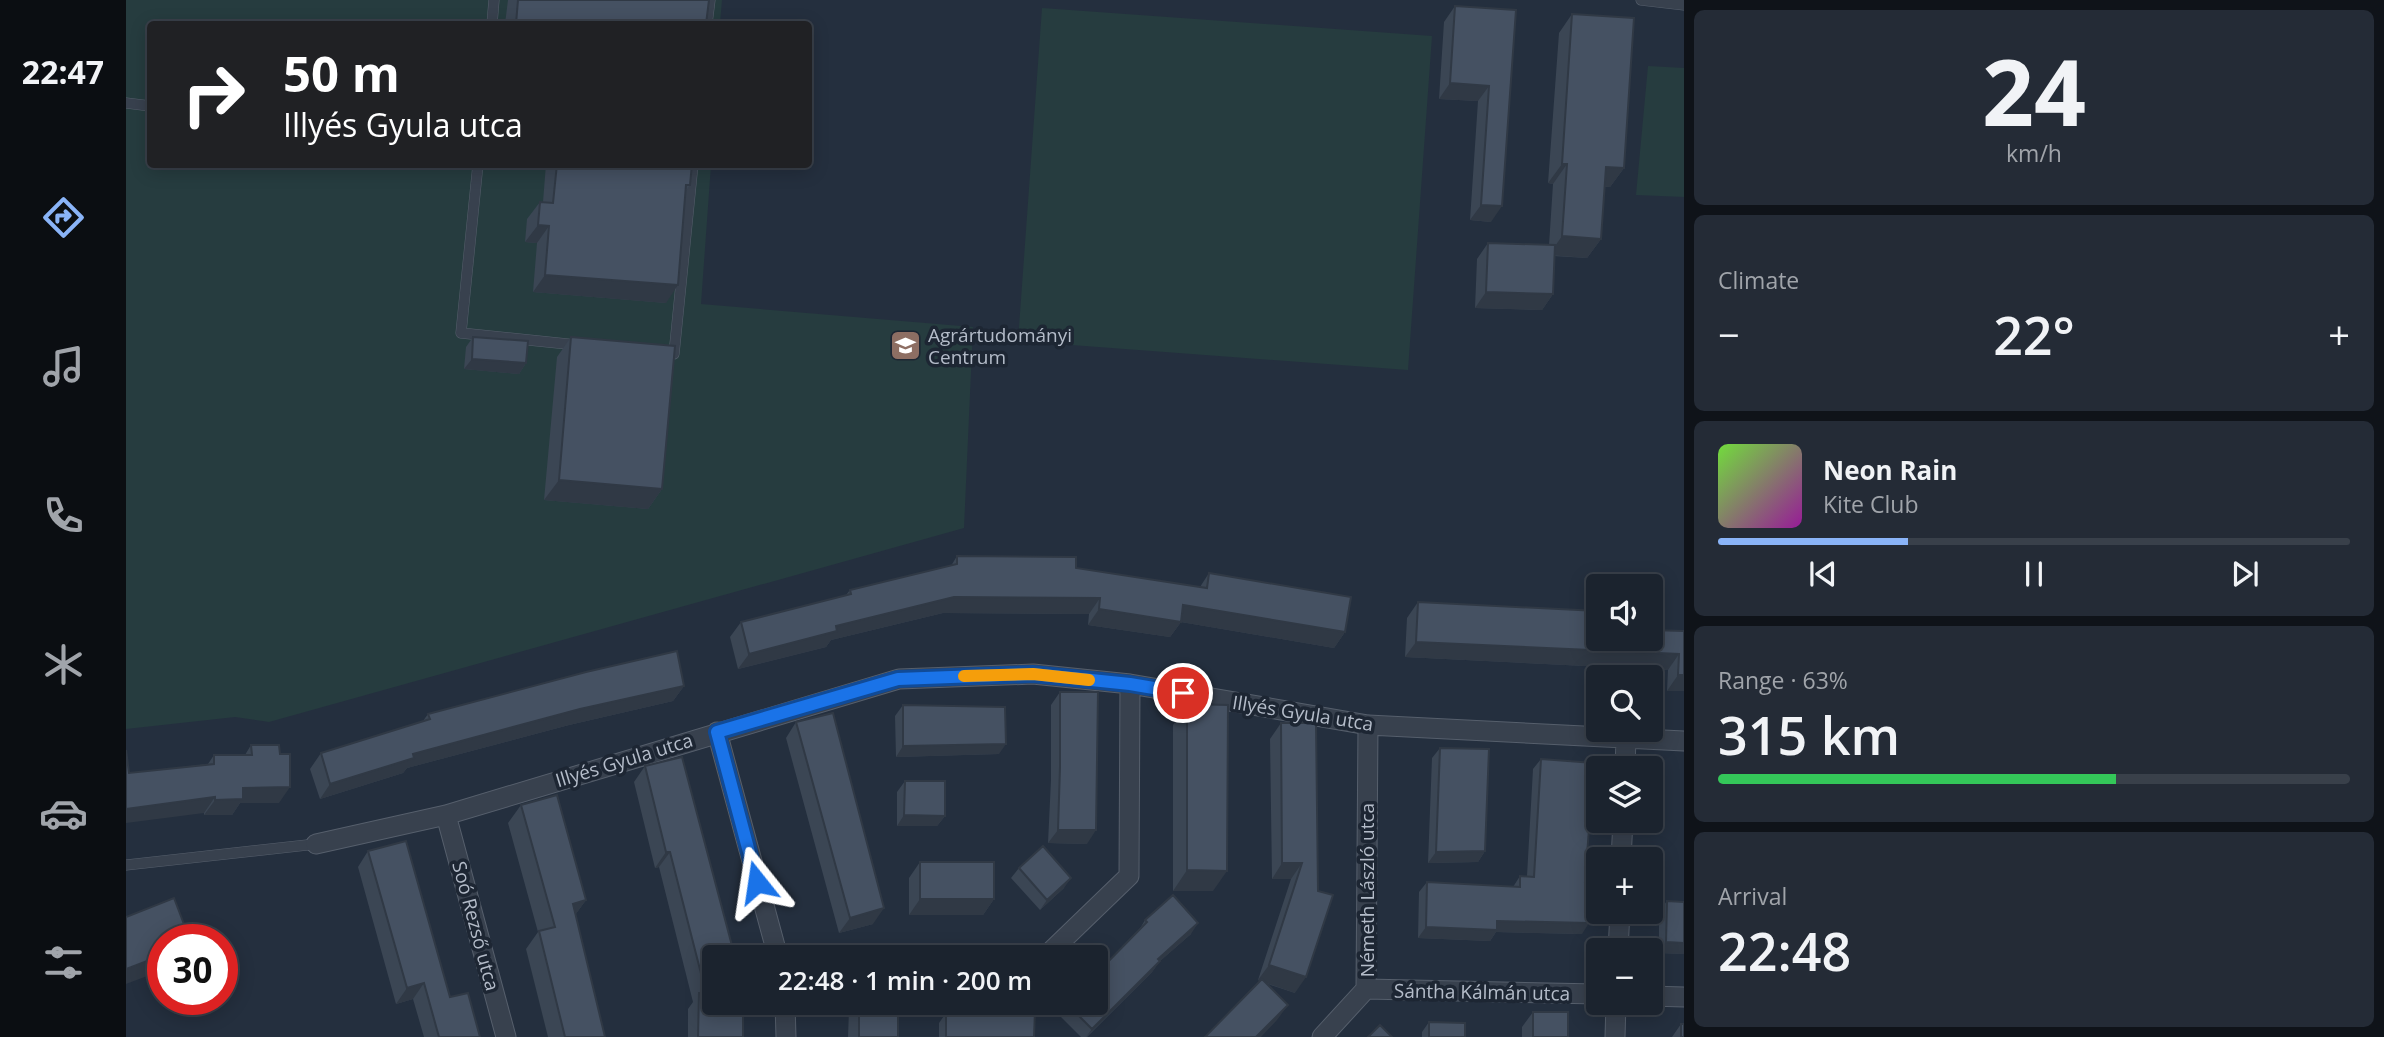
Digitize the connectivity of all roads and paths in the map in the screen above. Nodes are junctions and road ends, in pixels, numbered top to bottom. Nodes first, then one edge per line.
1 (494, 0) edge
2 (710, 0) edge
3 (1641, 0) edge
4 (1684, 5) edge
5 (492, 21) edge
6 (707, 21) edge
7 (126, 103) edge
8 (147, 106) edge
9 (478, 168) edge
10 (693, 168) edge
11 (594, 346) edge
12 (648, 352) edge
13 (1130, 684) junction
14 (1368, 725) junction
15 (717, 732) junction
16 (1586, 736) edge
17 (1663, 740) edge
18 (1684, 741) edge
19 (446, 815) junction
20 (316, 844) joint
21 (126, 865) edge
22 (775, 945) edge
23 (1057, 945) edge
24 (1366, 989) junction
25 (1586, 994) edge
26 (1663, 996) edge
27 (1684, 997) edge
28 (785, 1015) edge
29 (1616, 1015) edge
30 (506, 1037) edge
31 (786, 1037) edge
32 (1322, 1037) edge
33 (1615, 1037) edge

1 - 5 lane
2 - 6 lane
3 - 4 lane
7 - 8 lane
9 - 11 lane
10 - 12 lane
13 - 14 street, Illyés Gyula utca
13 - 15 street, Illyés Gyula utca
13 - 23 street
14 - 16 street, Illyés Gyula utca
14 - 24 street, Németh László utca
15 - 19 street, Illyés Gyula utca
15 - 22 street
17 - 18 street, Illyés Gyula utca
19 - 20 street, Illyés Gyula utca
19 - 30 street, Soó Rezső utca
20 - 21 lane
24 - 25 street, Sántha Kálmán utca
24 - 32 street, Németh László utca
26 - 27 street
28 - 31 street
29 - 33 street

